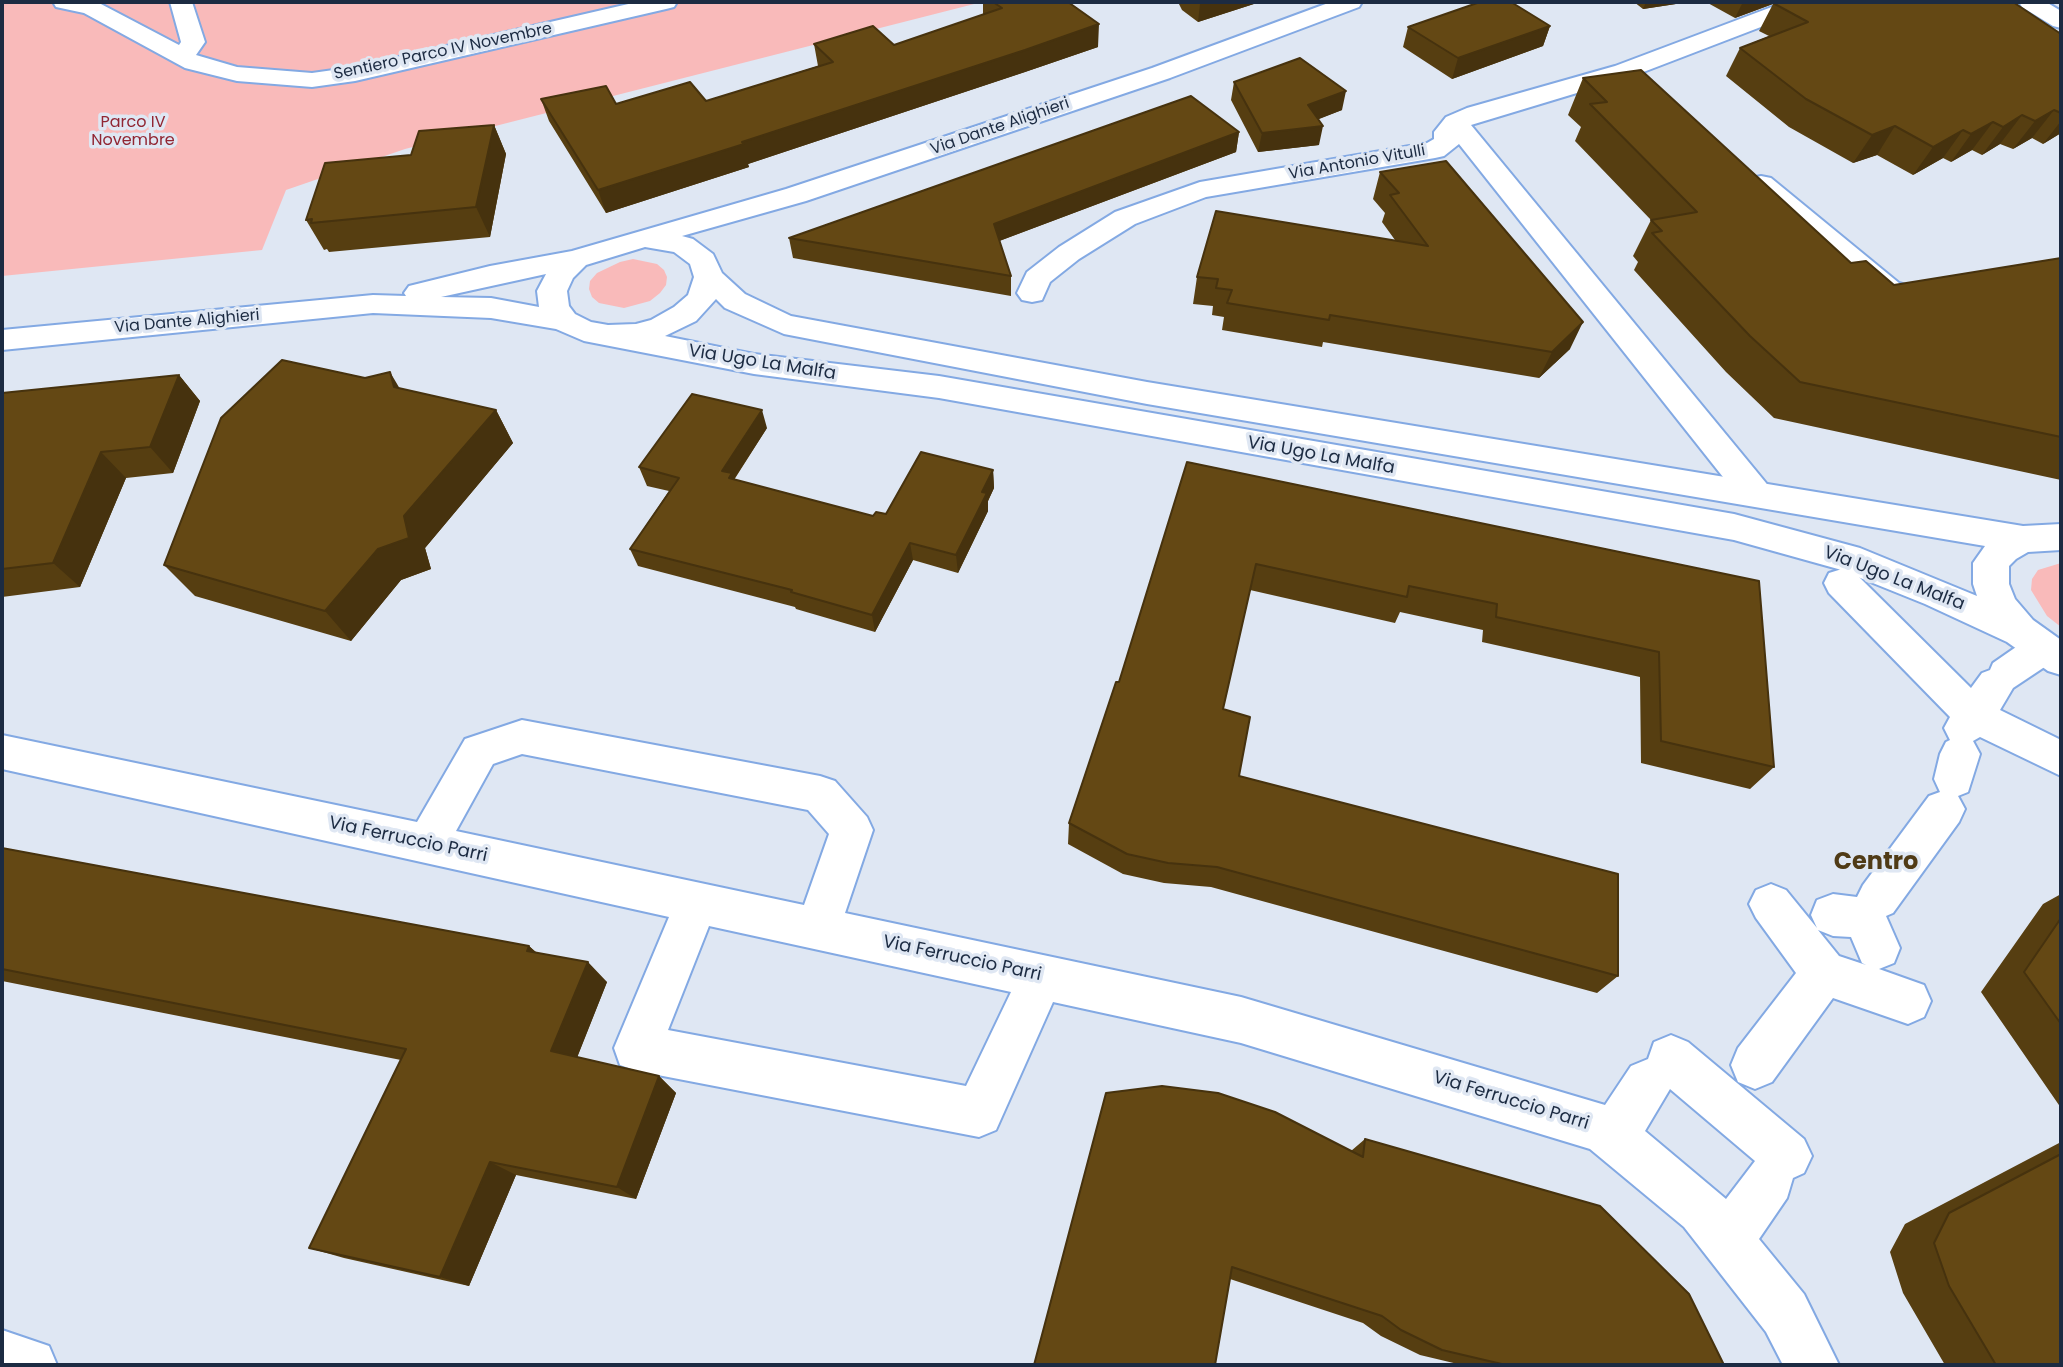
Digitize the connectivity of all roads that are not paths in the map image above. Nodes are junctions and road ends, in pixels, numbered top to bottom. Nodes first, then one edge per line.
1 (64, 2) edge
2 (181, 2) edge
3 (666, 2) edge
4 (1351, 2) edge
5 (1805, 2) edge
6 (2030, 2) edge
7 (2061, 21) edge
8 (183, 57) junction
9 (1624, 71) junction
10 (1646, 88) edge
11 (1455, 122) junction
12 (1742, 168) edge
13 (644, 238) junction
14 (576, 259) junction
15 (709, 277) junction
16 (1918, 288) edge
17 (1032, 293) dead end
18 (373, 304) junction
19 (564, 321) junction
20 (608, 335) junction
21 (2, 340) edge
22 (1754, 492) junction
23 (2061, 537) edge
24 (2023, 539) junction
25 (1842, 583) dead end
26 (2041, 647) edge
27 (2, 752) edge
28 (1959, 757) junction
29 (2061, 759) edge
30 (427, 844) junction
31 (1878, 899) dead end
32 (697, 902) junction
33 (1771, 904) dead end
34 (1833, 915) dead end
35 (818, 928) junction
36 (1878, 948) dead end
37 (1824, 973) junction
38 (1041, 976) junction
39 (1908, 1000) dead end
40 (1755, 1065) dead end
41 (1613, 1136) junction
42 (1728, 1241) junction
43 (2, 1357) edge
44 (30, 1365) edge
45 (1812, 1365) edge

1 - 8 street, Sentiero Parco IV Novembre
2 - 8 street
3 - 8 street, Sentiero Parco IV Novembre
4 - 13 street, Via Dante Alighieri
5 - 9 street
6 - 7 street
9 - 10 street
9 - 11 street
11 - 17 street, Via Antonio Vitulli
11 - 22 street
12 - 16 street
13 - 14 street
13 - 15 street
14 - 18 street
14 - 19 street
15 - 20 street
15 - 22 street, Via Ugo La Malfa
18 - 19 street
18 - 21 street, Via Dante Alighieri
19 - 20 street
20 - 26 street, Via Ugo La Malfa
22 - 24 street, Via Ugo La Malfa
23 - 24 street, Via Ugo La Malfa
24 - 26 street
25 - 28 street
26 - 28 street
27 - 30 street, Via Ferruccio Parri
28 - 29 street
28 - 31 street
30 - 32 street, Via Ferruccio Parri
30 - 35 street
32 - 35 street, Via Ferruccio Parri
32 - 38 street
33 - 37 street
34 - 36 street
35 - 38 street, Via Ferruccio Parri
37 - 39 street
37 - 40 street
38 - 41 street, Via Ferruccio Parri
41 - 42 street, Via Ferruccio Parri
41 - 42 street
42 - 45 street, Via Ferruccio Parri
43 - 44 street

